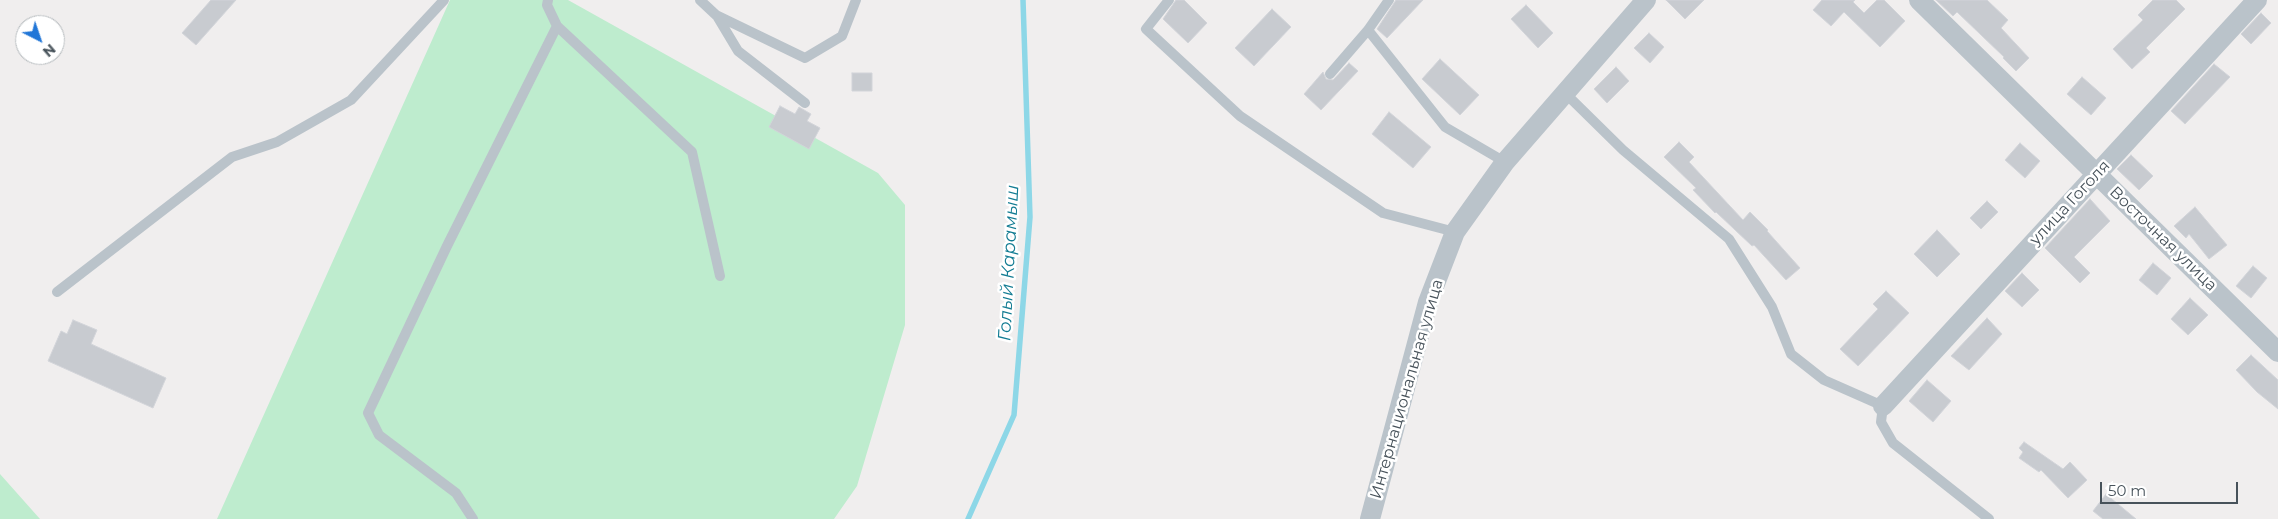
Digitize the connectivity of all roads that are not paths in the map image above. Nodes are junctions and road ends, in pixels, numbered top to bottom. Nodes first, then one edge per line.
1 (444, 0) edge
2 (548, 0) edge
3 (700, 0) edge
4 (856, 0) edge
5 (1169, 0) edge
6 (1389, 0) edge
7 (1646, 0) edge
8 (1919, 0) edge
9 (2257, 0) edge
10 (716, 15) junction
11 (557, 26) junction
12 (1368, 30) junction
13 (1330, 74) dead end
14 (1565, 93) junction
15 (805, 103) dead end
16 (1505, 162) junction
17 (2097, 175) junction
18 (1456, 232) junction
19 (720, 276) dead end
20 (57, 292) dead end
21 (2278, 352) edge
22 (1883, 406) junction
23 (473, 519) edge
24 (1370, 519) edge
25 (1988, 519) edge

1 - 20 lane
2 - 11 lane
3 - 10 lane
4 - 10 lane
5 - 18 lane
6 - 12 lane
7 - 14 street, Интернациональная улица
8 - 17 street, Восточная улица
9 - 17 street, улица Гоголя
10 - 15 lane
11 - 19 lane
11 - 23 lane
12 - 13 lane
12 - 16 lane
14 - 16 street, Интернациональная улица
14 - 22 lane
16 - 18 street, Интернациональная улица
17 - 21 street, Восточная улица
17 - 22 street, улица Гоголя
18 - 24 street, Интернациональная улица
22 - 25 lane

